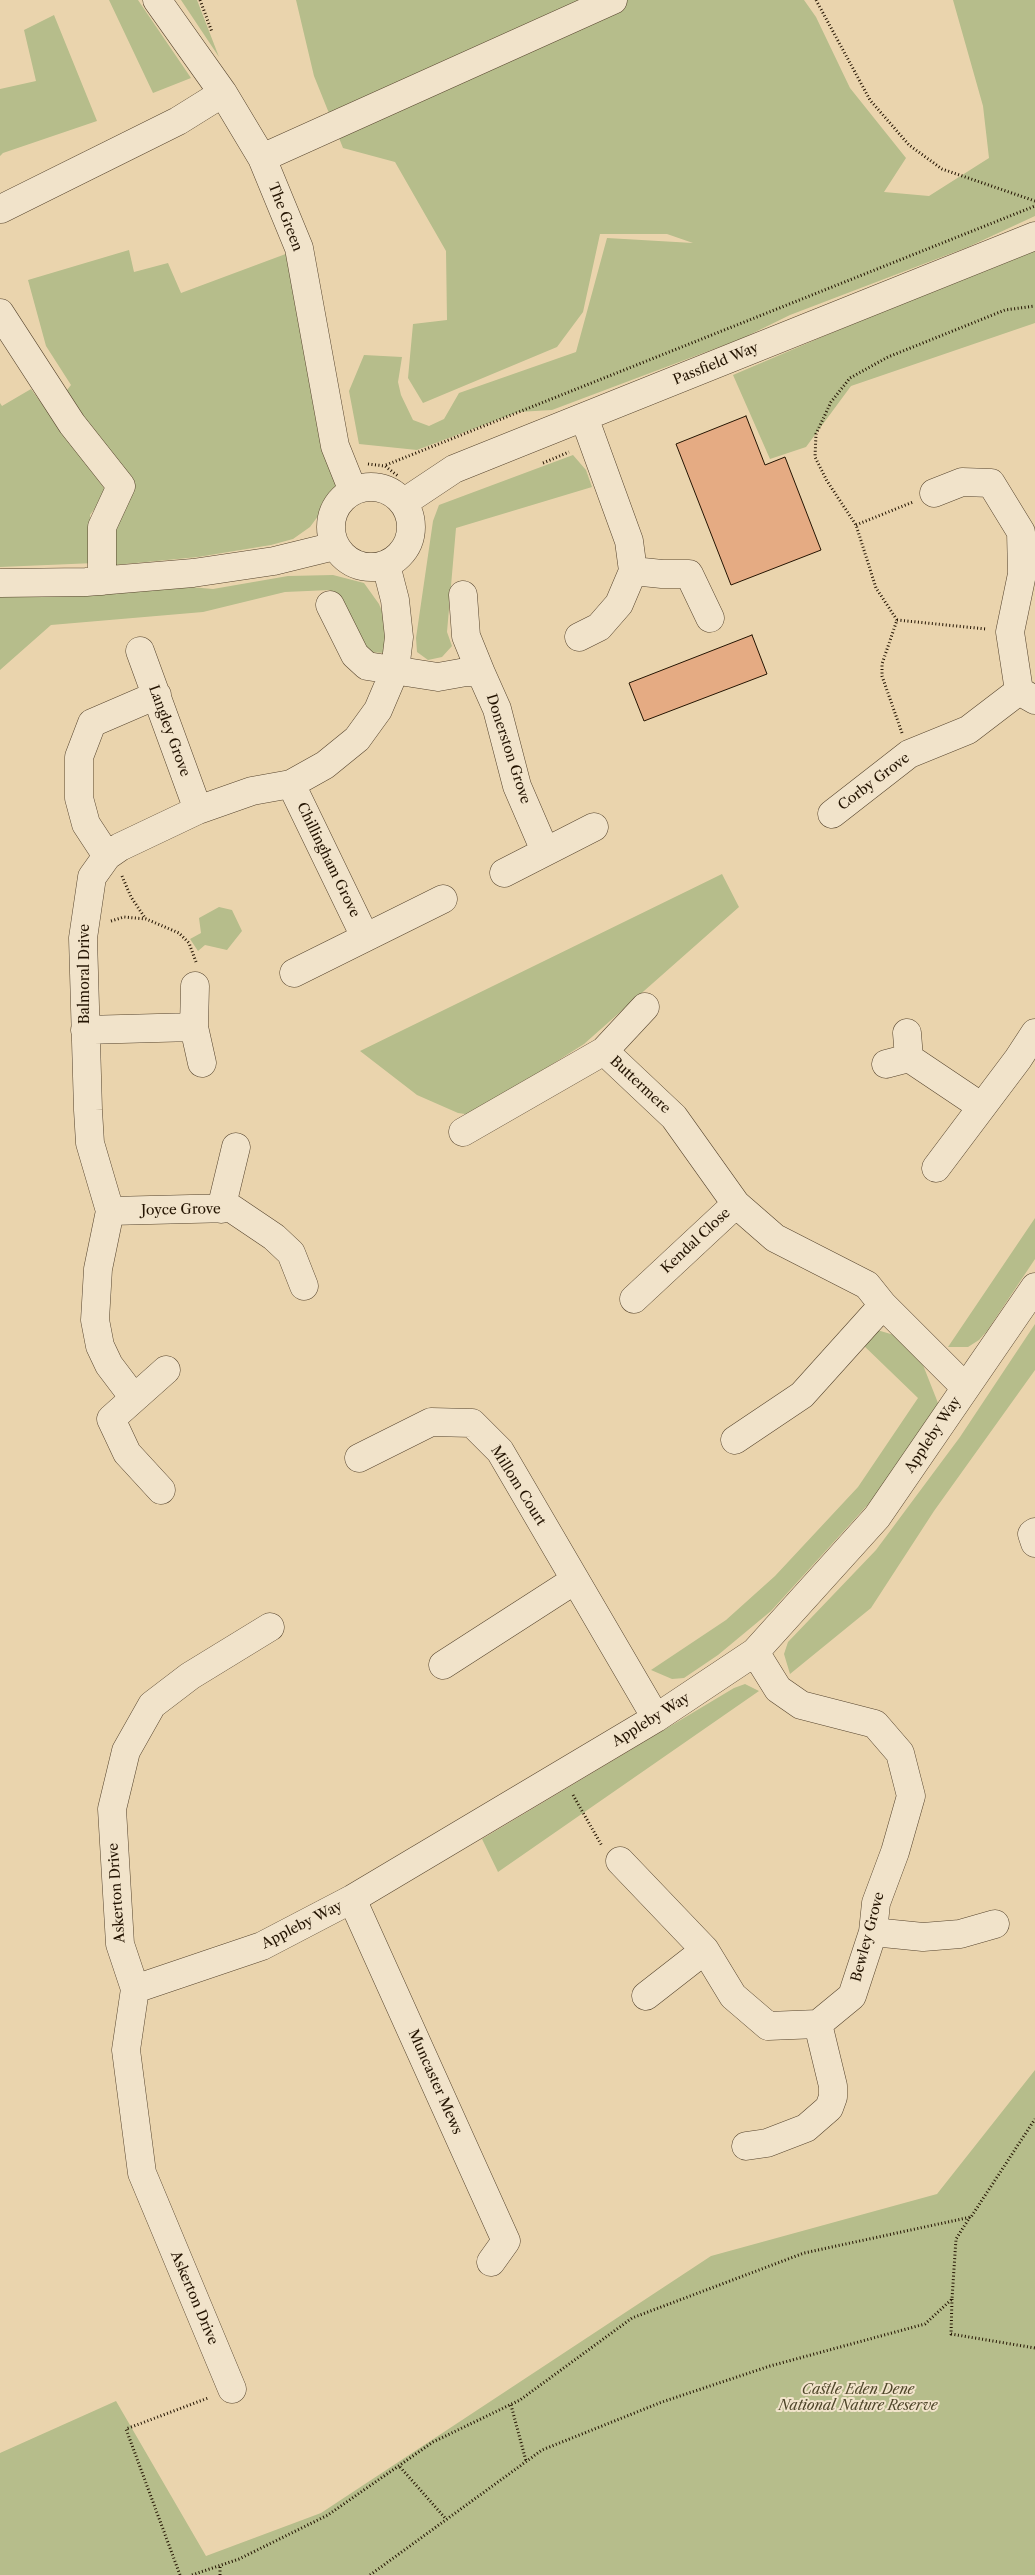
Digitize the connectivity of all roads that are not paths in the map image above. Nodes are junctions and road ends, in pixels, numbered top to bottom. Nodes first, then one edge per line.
1 (157, 0) edge
2 (613, 0) edge
3 (223, 93) junction
4 (262, 158) junction
5 (1, 208) dead end
6 (1035, 236) edge
7 (0, 313) edge
8 (584, 417) junction
9 (353, 491) junction
10 (934, 493) road end
11 (403, 503) junction
12 (335, 546) junction
13 (386, 565) junction
14 (633, 571) junction
15 (102, 581) junction
16 (0, 583) edge
17 (463, 594) dead end
18 (330, 605) dead end
19 (710, 618) dead end
20 (579, 637) dead end
21 (140, 652) dead end
22 (395, 670) junction
23 (481, 673) junction
24 (157, 694) junction
25 (1027, 696) edge
26 (291, 784) junction
27 (198, 810) junction
28 (832, 814) dead end
29 (594, 827) dead end
30 (545, 850) junction
31 (114, 852) junction
32 (504, 873) dead end
33 (443, 899) dead end
34 (365, 937) junction
35 (294, 973) dead end
36 (195, 986) road end
37 (645, 1007) dead end
38 (194, 1027) junction
39 (85, 1030) junction
40 (1035, 1033) edge
41 (604, 1051) junction
42 (900, 1052) dead end
43 (202, 1063) dead end
44 (1027, 1065) edge
45 (982, 1107) junction
46 (463, 1132) dead end
47 (236, 1147) dead end
48 (936, 1168) dead end
49 (736, 1204) junction
50 (221, 1209) junction
51 (110, 1211) junction
52 (304, 1286) dead end
53 (1035, 1287) edge
54 (634, 1299) dead end
55 (883, 1305) junction
56 (166, 1370) dead end
57 (965, 1387) junction
58 (134, 1398) junction
59 (735, 1440) dead end
60 (359, 1458) dead end
61 (161, 1490) dead end
62 (1035, 1532) edge
63 (1035, 1543) edge
64 (575, 1580) junction
65 (270, 1627) dead end
66 (755, 1652) junction
67 (443, 1665) dead end
68 (656, 1718) junction
69 (620, 1861) road end
70 (352, 1899) junction
71 (995, 1924) dead end
72 (873, 1932) junction
73 (706, 1950) junction
74 (135, 1989) junction
75 (646, 1996) dead end
76 (818, 2024) junction
77 (746, 2146) dead end
78 (491, 2262) dead end
79 (232, 2389) road end

1 - 3 street, The Green
2 - 4 street
3 - 4 street, The Green
3 - 5 street
4 - 9 street, The Green
6 - 8 street, Passfield Way
7 - 15 street
8 - 11 street, Passfield Way
8 - 14 street
9 - 11 street
9 - 12 street
10 - 25 street, Corby Grove
11 - 13 street
12 - 13 street
12 - 15 street
13 - 22 street, Balmoral Drive
14 - 19 street
14 - 20 street
15 - 16 street
17 - 23 street, Donerston Grove
18 - 22 street
21 - 24 street, Langley Grove
22 - 23 street
22 - 26 street, Balmoral Drive
23 - 30 street, Donerston Grove
24 - 27 street, Langley Grove
24 - 31 street
25 - 28 street, Corby Grove
26 - 27 street, Balmoral Drive
26 - 34 street, Chillingham Grove
27 - 31 street, Balmoral Drive
29 - 30 street
30 - 32 street
31 - 39 street, Balmoral Drive
33 - 34 street
34 - 35 street
36 - 38 street
37 - 41 street
38 - 39 street
38 - 43 street
39 - 51 street, Balmoral Drive
40 - 44 street
41 - 46 street, Buttermere
41 - 49 street, Buttermere
42 - 45 street
44 - 45 street
45 - 48 street
47 - 50 street
49 - 54 street, Kendal Close
49 - 55 street, Kendal Close
50 - 51 street, Joyce Grove
50 - 52 street, Joyce Grove
51 - 58 street, Balmoral Drive
53 - 57 street, Appleby Way
55 - 57 street, Kendal Close
55 - 59 street
56 - 58 street
57 - 66 street, Appleby Way
58 - 61 street
60 - 64 street, Millom Court
62 - 63 street
64 - 67 street
64 - 68 street, Millom Court
65 - 74 street, Askerton Drive
66 - 68 street, Appleby Way
66 - 72 street, Bewley Grove
68 - 70 street, Appleby Way
69 - 73 street
70 - 74 street, Appleby Way
70 - 78 street, Muncaster Mews
71 - 72 street
72 - 76 street, Bewley Grove
73 - 75 street
73 - 76 street
74 - 79 street, Askerton Drive
76 - 77 street

